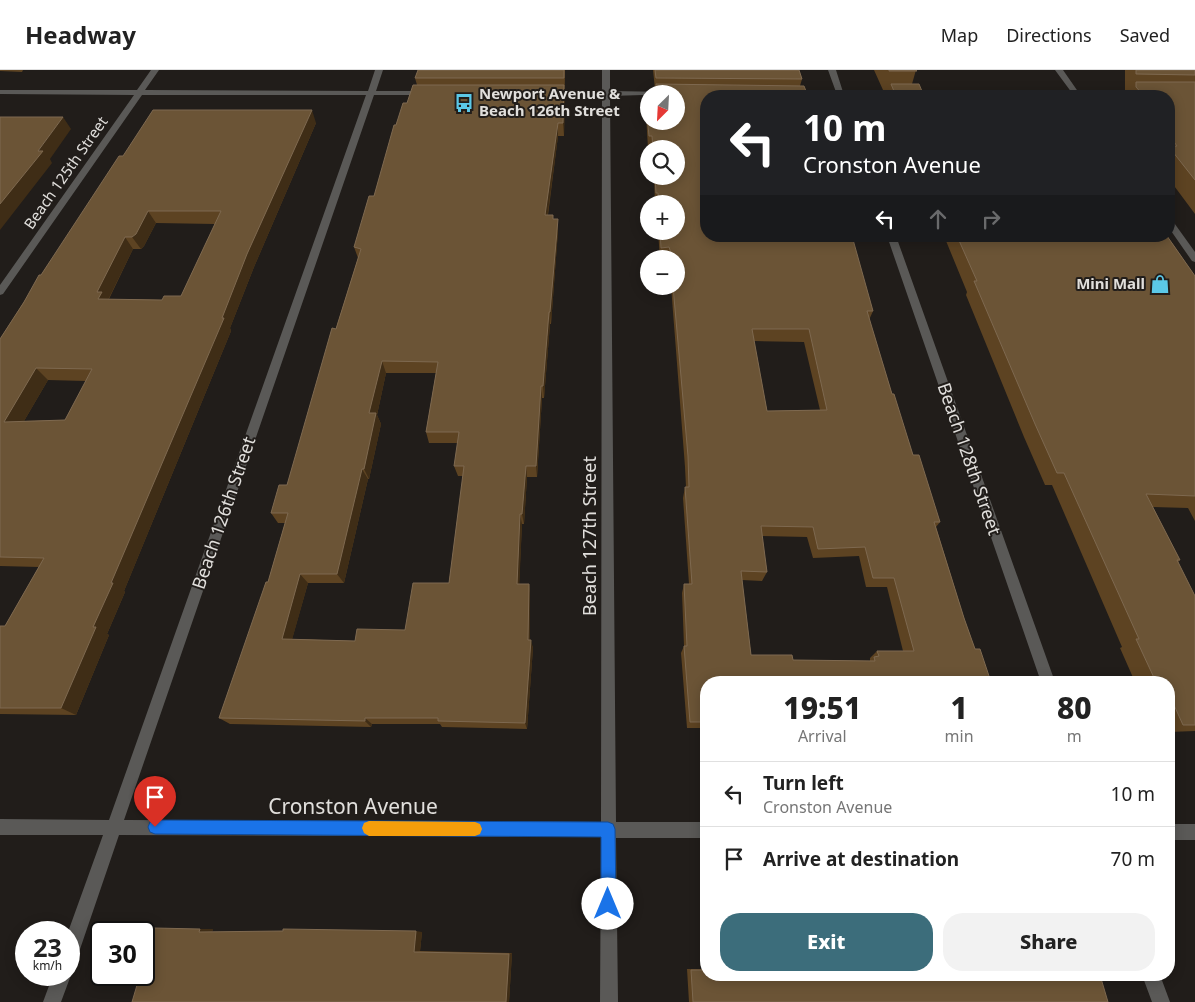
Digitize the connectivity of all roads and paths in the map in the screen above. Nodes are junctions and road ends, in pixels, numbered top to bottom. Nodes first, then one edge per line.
1 (155, 70) edge
2 (379, 70) edge
3 (606, 70) edge
4 (832, 70) edge
5 (1059, 70) edge
6 (839, 90) edge
7 (1074, 90) edge
8 (0, 92) edge
9 (140, 92) junction
10 (371, 93) junction
11 (436, 93) edge
12 (539, 93) edge
13 (606, 94) junction
14 (640, 94) edge
15 (1175, 231) edge
16 (892, 242) edge
17 (1195, 259) edge
18 (0, 292) edge
19 (1046, 676) edge
20 (0, 827) edge
21 (114, 827) junction
22 (608, 829) junction
23 (700, 830) edge
24 (1175, 832) edge
25 (1195, 832) edge
26 (80, 924) edge
27 (1153, 981) edge
28 (58, 986) edge
29 (52, 1002) edge
30 (609, 1002) edge
31 (1161, 1002) edge

1 - 9 street, Beach 125th Street
2 - 10 street, Beach 126th Street
3 - 13 street, Beach 127th Street
4 - 6 street
5 - 7 street
8 - 9 street
9 - 10 street
9 - 18 street, Beach 125th Street
10 - 11 street
10 - 21 street, Beach 126th Street
12 - 13 street
13 - 14 street
13 - 22 street, Beach 127th Street
15 - 17 street
16 - 19 street, Beach 128th Street
20 - 21 street, Cronston Avenue
21 - 22 street, Cronston Avenue
21 - 26 street, Beach 126th Street
22 - 23 street, Cronston Avenue
22 - 30 street, Beach 127th Street
24 - 25 street
27 - 31 street
28 - 29 street

